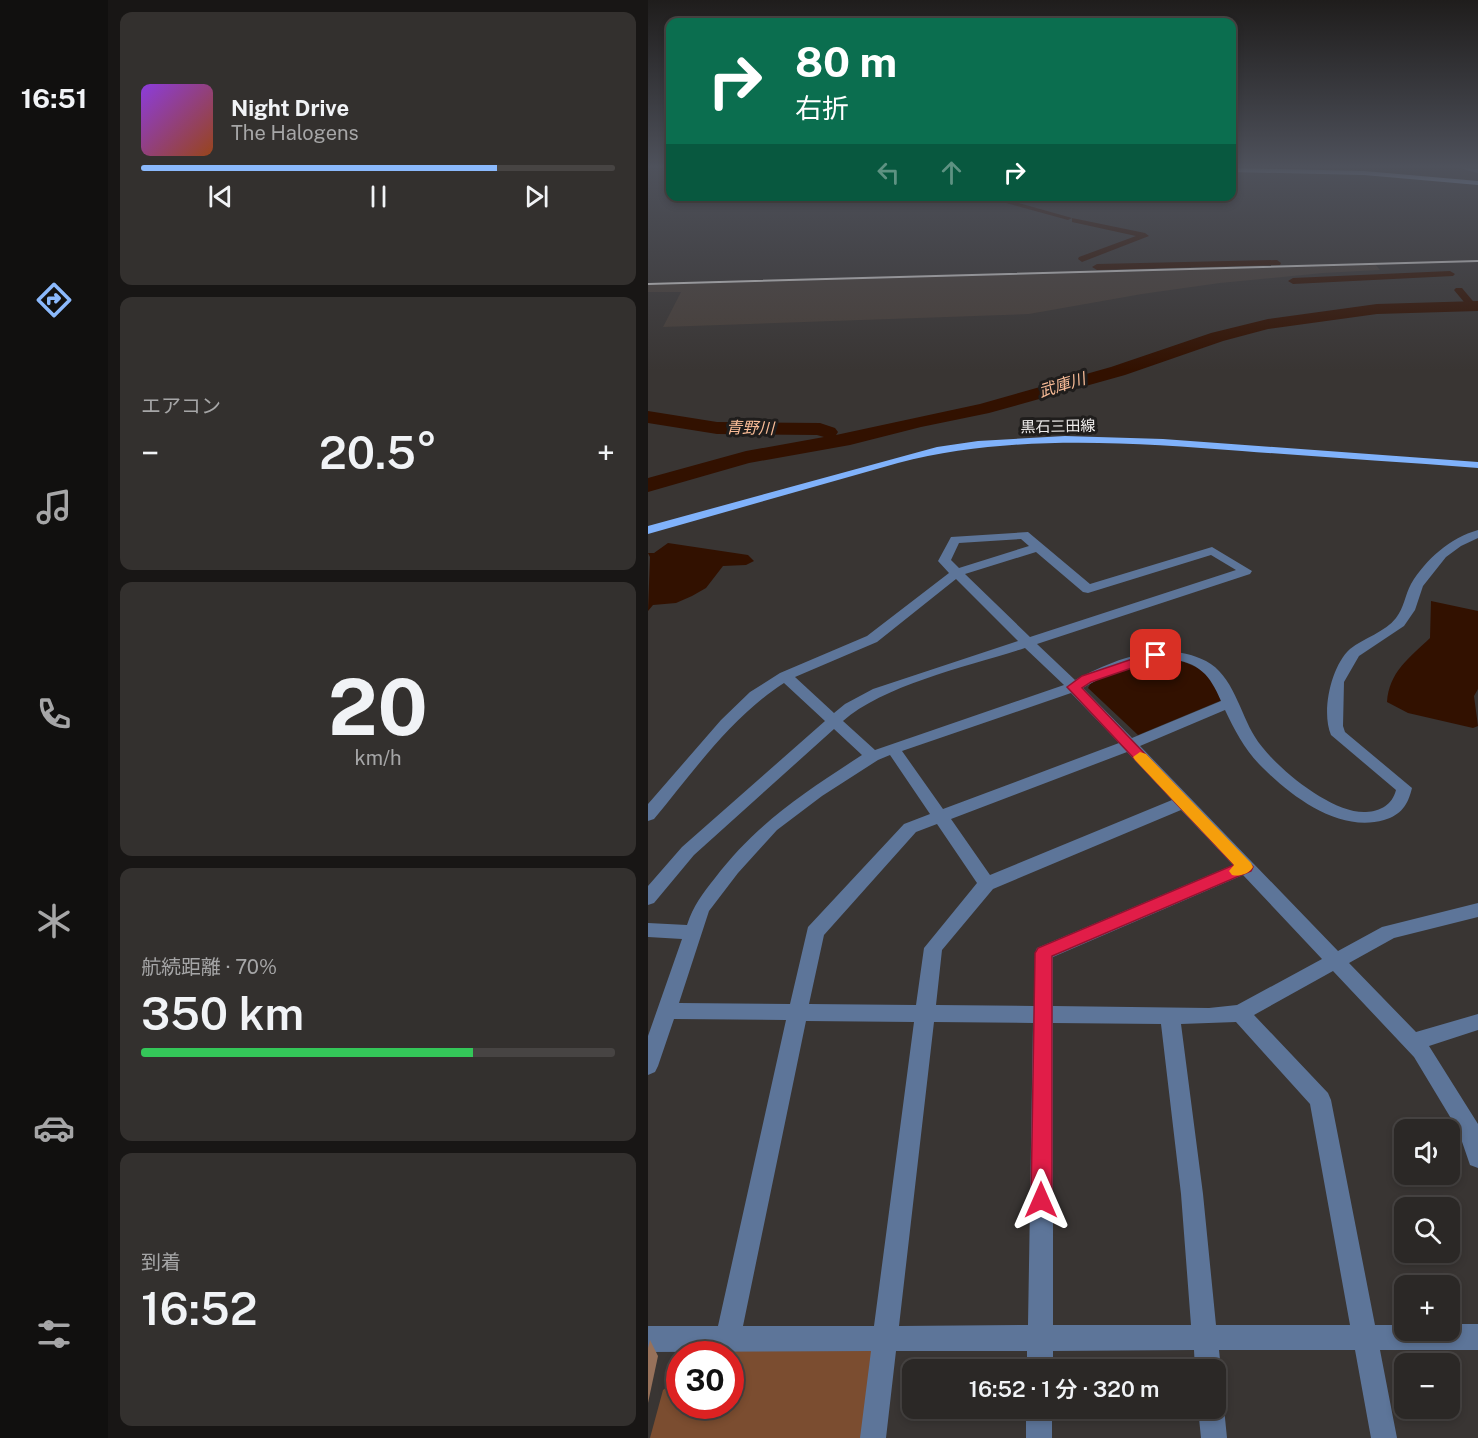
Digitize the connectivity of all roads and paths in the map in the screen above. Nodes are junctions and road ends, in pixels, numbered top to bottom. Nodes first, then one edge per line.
1 (1478, 465) edge
2 (648, 530) edge
3 (1478, 534) edge
4 (1038, 548) junction
5 (956, 573) junction
6 (1027, 643) junction
7 (785, 676) junction
8 (1074, 687) junction
9 (1230, 703) junction
10 (833, 720) junction
11 (1129, 745) junction
12 (893, 749) junction
13 (872, 756) junction
14 (1184, 802) junction
15 (648, 815) edge
16 (939, 817) junction
17 (1245, 867) junction
18 (987, 884) junction
19 (648, 898) edge
20 (1478, 910) edge
21 (648, 930) edge
22 (693, 932) junction
23 (1334, 960) junction
24 (666, 1011) junction
25 (798, 1012) junction
26 (1240, 1013) junction
27 (925, 1014) junction
28 (1043, 1015) junction
29 (1170, 1016) junction
30 (1478, 1022) edge
31 (1412, 1042) junction
32 (648, 1066) edge
33 (1478, 1158) edge
34 (1365, 1337) junction
35 (1478, 1337) edge
36 (885, 1338) junction
37 (1040, 1338) junction
38 (1205, 1338) junction
39 (648, 1339) edge
40 (728, 1339) junction
41 (1040, 1359) edge
42 (1207, 1359) edge
43 (1039, 1419) edge
44 (1212, 1419) edge
45 (873, 1438) edge
46 (1039, 1438) edge
47 (1214, 1438) edge
48 (1384, 1438) edge

1 - 2 main road, 黒石三田線
3 - 9 street
4 - 5 street
4 - 5 street
4 - 6 street
5 - 6 street
5 - 7 street
6 - 8 street
6 - 10 street
7 - 10 street
7 - 15 street
8 - 9 street
8 - 11 street
8 - 12 street
9 - 11 street
10 - 13 street
10 - 19 street
11 - 14 street
11 - 16 street
12 - 13 street
12 - 16 street
13 - 22 street
14 - 17 street
14 - 18 street
16 - 18 street
16 - 25 street
17 - 23 street
17 - 28 street
18 - 27 street
20 - 23 street
21 - 22 street
22 - 24 street
23 - 26 street
23 - 31 street
24 - 25 street
24 - 32 street
25 - 27 street
25 - 40 street
26 - 29 street
26 - 34 street
27 - 28 street
27 - 36 street
28 - 29 street
28 - 37 street
29 - 38 street
30 - 31 street
31 - 33 street
34 - 35 street
34 - 38 street
34 - 48 street
36 - 37 street
36 - 40 street
36 - 45 street
37 - 38 street
37 - 41 street
38 - 42 street
39 - 40 street
43 - 46 street
44 - 47 street

